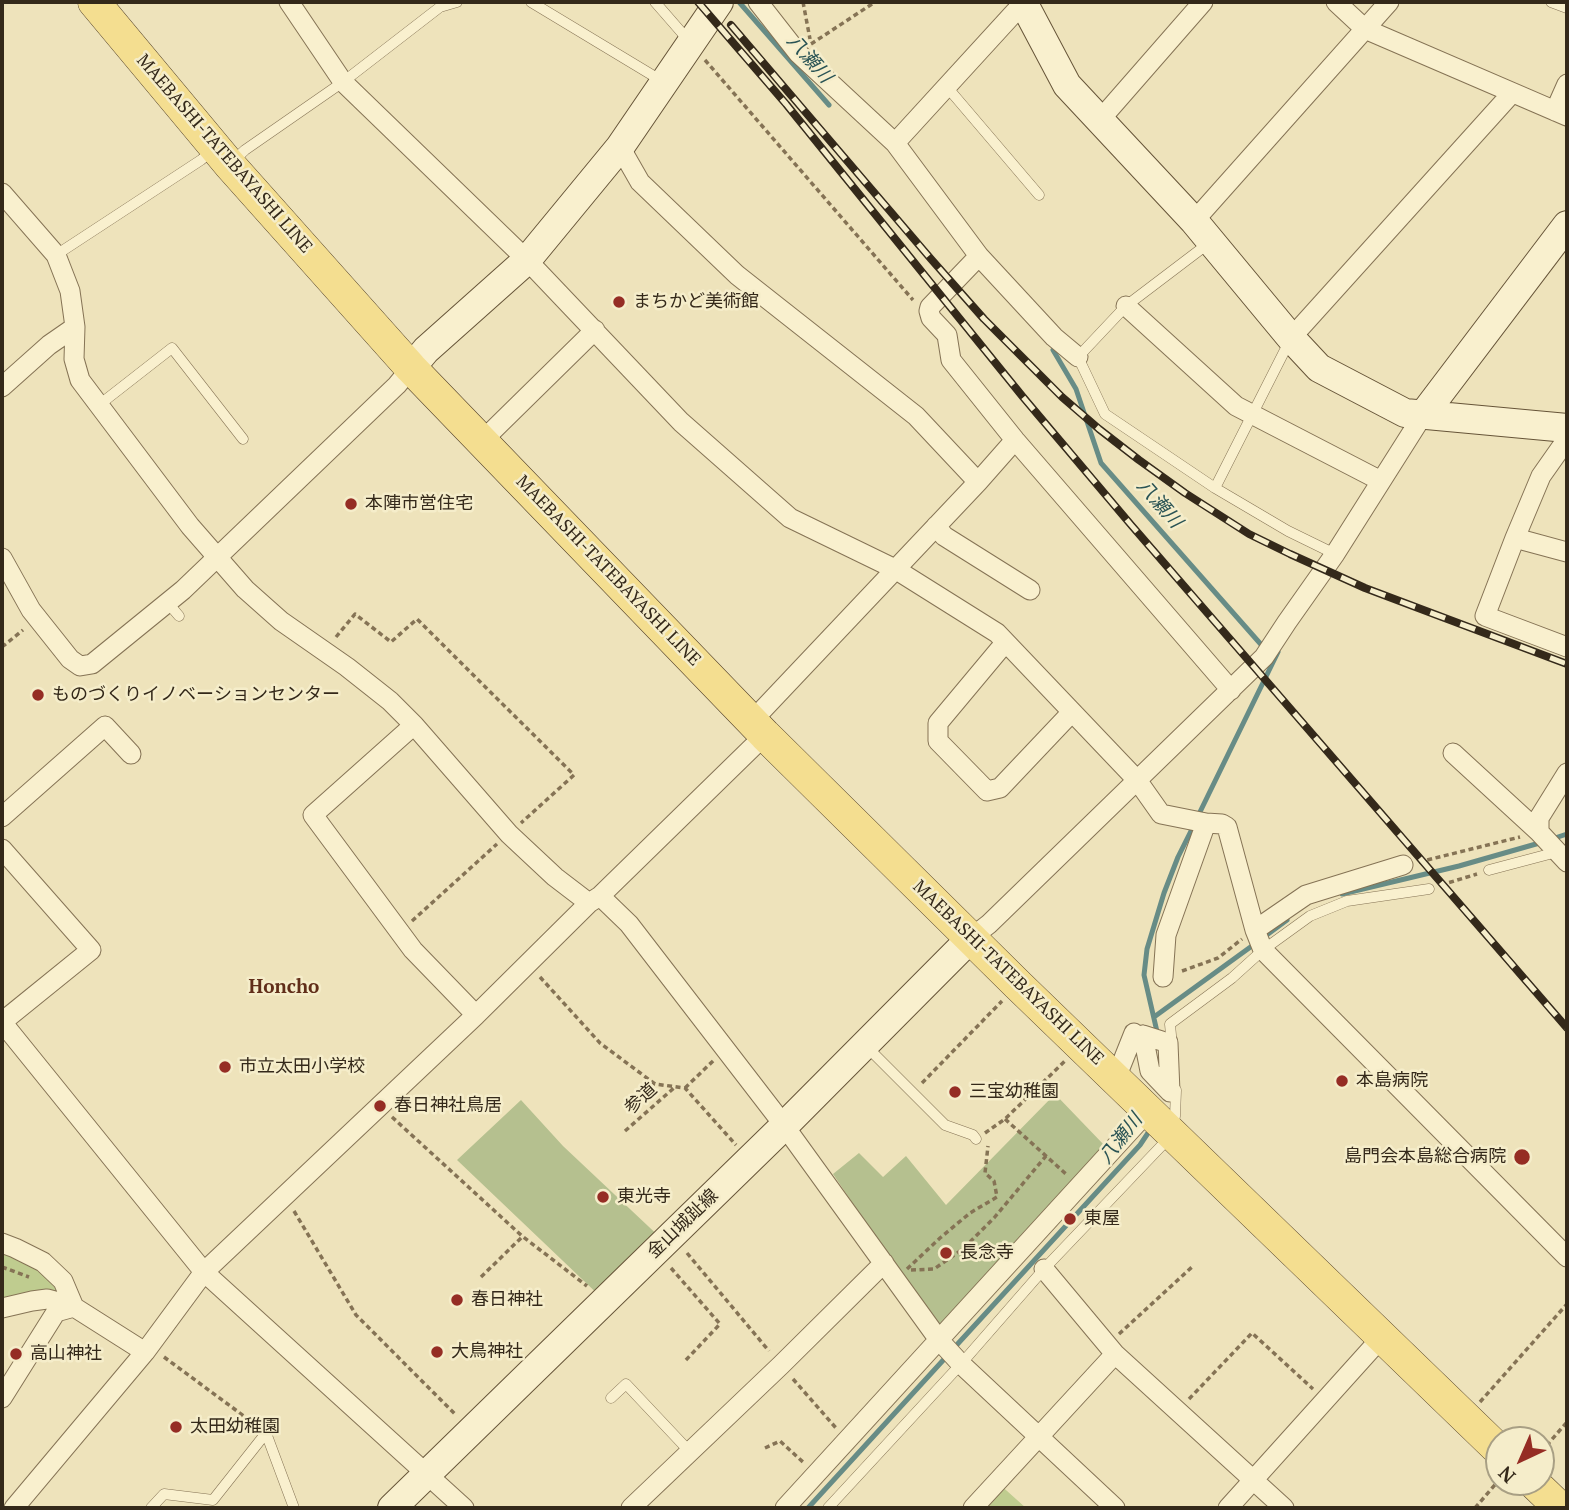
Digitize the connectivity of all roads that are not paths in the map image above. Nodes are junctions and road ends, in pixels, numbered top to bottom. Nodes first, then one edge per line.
1 (94, 2) edge
2 (289, 2) edge
3 (457, 2) edge
4 (531, 2) edge
5 (655, 2) edge
6 (719, 2) edge
7 (758, 2) edge
8 (1023, 2) edge
9 (1203, 2) edge
10 (1336, 2) edge
11 (1389, 2) edge
12 (1551, 2) edge
13 (439, 4) edge
14 (1567, 8) edge
15 (1365, 29) junction
16 (693, 47) junction
17 (343, 82) junction
18 (664, 82) junction
19 (1567, 84) edge
20 (947, 87) junction
21 (1512, 93) junction
22 (1561, 114) edge
23 (1099, 121) junction
24 (895, 143) junction
25 (620, 147) junction
26 (222, 156) junction
27 (2, 193) edge
28 (1039, 195) dead end
29 (1567, 225) edge
30 (1203, 231) junction
31 (56, 255) junction
32 (979, 256) junction
33 (527, 260) junction
34 (1126, 306) junction
35 (75, 327) junction
36 (595, 330) junction
37 (1291, 338) junction
38 (1078, 357) junction
39 (411, 368) junction
40 (2, 387) edge
41 (99, 405) junction
42 (1253, 414) junction
43 (1423, 415) junction
44 (1567, 428) edge
45 (243, 439) dead end
46 (1567, 439) edge
47 (1015, 440) junction
48 (482, 441) junction
49 (1381, 481) junction
50 (978, 482) junction
51 (1215, 488) junction
52 (936, 526) junction
53 (1515, 538) junction
54 (1330, 552) junction
55 (1567, 552) edge
56 (218, 557) junction
57 (2, 558) edge
58 (895, 569) junction
59 (1030, 590) dead end
60 (1007, 644) junction
61 (1567, 647) edge
62 (1231, 690) junction
63 (1072, 712) junction
64 (414, 724) junction
65 (759, 728) junction
66 (1453, 753) dead end
67 (131, 754) dead end
68 (1567, 773) edge
69 (1137, 780) junction
70 (2, 817) edge
71 (1206, 823) junction
72 (1539, 833) junction
73 (2, 849) edge
74 (1562, 853) edge
75 (1403, 865) road end
76 (1489, 870) road end
77 (1429, 889) road end
78 (595, 900) junction
79 (971, 938) junction
80 (1260, 942) junction
81 (1163, 977) road end
82 (476, 1015) junction
83 (2, 1022) edge
84 (1134, 1033) dead end
85 (865, 1045) junction
86 (1116, 1078) junction
87 (1161, 1114) junction
88 (784, 1126) junction
89 (976, 1139) road end
90 (2, 1243) edge
91 (1567, 1257) edge
92 (884, 1263) junction
93 (1044, 1269) junction
94 (204, 1272) junction
95 (74, 1307) junction
96 (2, 1308) edge
97 (1382, 1337) junction
98 (939, 1340) junction
99 (147, 1349) junction
100 (1111, 1349) junction
101 (961, 1364) junction
102 (2, 1398) edge
103 (611, 1398) dead end
104 (1038, 1437) junction
105 (1485, 1437) edge
106 (690, 1452) junction
107 (427, 1475) junction
108 (1254, 1480) junction
109 (14, 1508) edge
110 (151, 1508) edge
111 (294, 1508) edge
112 (392, 1508) edge
113 (464, 1508) edge
114 (631, 1508) edge
115 (785, 1508) edge
116 (828, 1508) edge
117 (973, 1508) edge
118 (1115, 1508) edge
119 (1228, 1508) edge
120 (1284, 1508) edge

1 - 26 main road, MAEBASHI-TATEBAYASHI LINE
2 - 17 street
3 - 13 lane
4 - 18 lane
5 - 16 lane
6 - 16 street
7 - 24 street
8 - 20 street
8 - 23 street
9 - 23 street
10 - 15 street
11 - 15 street
12 - 14 lane
13 - 17 lane
15 - 21 street
15 - 30 street
16 - 18 street
17 - 26 lane
17 - 33 street
18 - 25 street
19 - 22 street
20 - 24 street
20 - 28 lane
21 - 22 street
21 - 37 street
23 - 30 street
24 - 32 street
25 - 33 street
25 - 50 street
26 - 31 lane
26 - 39 main road, MAEBASHI-TATEBAYASHI LINE
27 - 31 street
29 - 43 street
30 - 34 lane
30 - 37 street
31 - 35 street
32 - 38 street
32 - 47 street
33 - 36 street
33 - 39 street
34 - 38 lane
34 - 42 street
35 - 40 street
35 - 41 street
36 - 48 street
36 - 58 street
37 - 42 lane
37 - 43 street
38 - 51 lane
39 - 48 main road, MAEBASHI-TATEBAYASHI LINE
39 - 56 street
41 - 45 lane
41 - 56 street
42 - 49 street
42 - 51 lane
43 - 44 street
43 - 49 street
46 - 53 street
47 - 50 street
47 - 62 street
48 - 65 main road, MAEBASHI-TATEBAYASHI LINE
49 - 54 street
50 - 52 street
51 - 54 lane
52 - 58 street
52 - 59 street
53 - 55 street
53 - 61 street
54 - 62 street
56 - 57 street
56 - 64 street
58 - 60 street
58 - 65 street
60 - 63 street
60 - 63 street
62 - 69 street
63 - 69 street
64 - 78 street
64 - 82 street
65 - 78 street
65 - 79 main road, MAEBASHI-TATEBAYASHI LINE
66 - 72 street
67 - 70 street
68 - 72 street
69 - 71 street
69 - 79 street
71 - 80 street
71 - 81 street
72 - 74 street
73 - 83 street
74 - 76 lane
75 - 80 street
77 - 80 lane
78 - 82 street
78 - 88 street
79 - 85 street, 金山城趾線
79 - 86 main road, MAEBASHI-TATEBAYASHI LINE
80 - 87 lane
80 - 91 street
82 - 94 street
83 - 94 street
84 - 86 street
85 - 88 street, 金山城趾線
85 - 89 lane
86 - 87 main road, MAEBASHI-TATEBAYASHI LINE
87 - 93 lane
87 - 97 main road, MAEBASHI-TATEBAYASHI LINE
87 - 98 street
88 - 92 street
88 - 107 street, 金山城趾線
90 - 95 street
92 - 98 street
92 - 106 street
93 - 100 street
93 - 101 lane
94 - 99 street
94 - 107 street
95 - 96 street
95 - 99 street
95 - 102 street
97 - 105 main road, MAEBASHI-TATEBAYASHI LINE
97 - 108 street
98 - 101 street
98 - 115 street
99 - 109 street
100 - 104 street
100 - 108 street
101 - 104 street
101 - 116 lane
103 - 106 lane
104 - 117 street
104 - 118 street
106 - 114 street
107 - 112 street, 金山城趾線
107 - 113 street
108 - 119 street
108 - 120 street
110 - 111 lane

